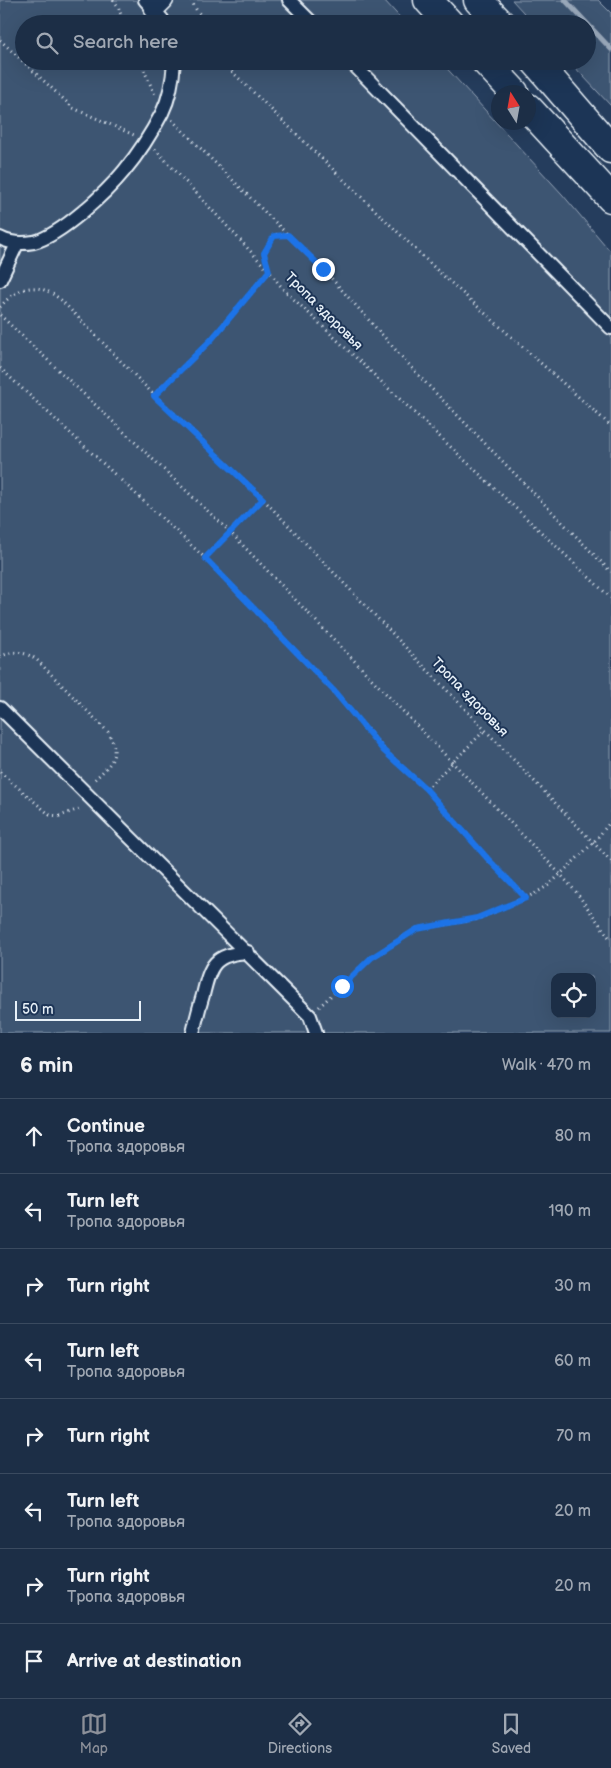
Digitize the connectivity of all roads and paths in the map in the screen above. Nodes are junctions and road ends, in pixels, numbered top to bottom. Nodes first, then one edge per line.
1 (113, 0) edge
2 (190, 0) edge
3 (290, 0) edge
4 (428, 0) edge
5 (478, 0) edge
6 (121, 15) edge
7 (201, 15) edge
8 (304, 15) edge
9 (442, 15) edge
10 (492, 15) edge
11 (0, 40) edge
12 (15, 54) edge
13 (32, 70) edge
14 (144, 70) edge
15 (174, 70) edge
16 (230, 70) edge
17 (359, 70) edge
18 (493, 70) edge
19 (544, 70) edge
20 (547, 70) edge
21 (507, 85) edge
22 (162, 112) junction
23 (536, 117) edge
24 (611, 127) edge
25 (147, 140) junction
26 (611, 149) edge
27 (611, 198) edge
28 (288, 235) junction
29 (0, 238) edge
30 (17, 244) junction
31 (269, 271) junction
32 (0, 280) edge
33 (0, 307) edge
34 (0, 315) edge
35 (611, 328) edge
36 (0, 368) edge
37 (154, 396) junction
38 (611, 426) edge
39 (263, 499) junction
40 (230, 532) junction
41 (205, 558) junction
42 (611, 572) edge
43 (611, 598) edge
44 (0, 657) edge
45 (0, 708) edge
46 (486, 730) junction
47 (452, 763) junction
48 (0, 772) edge
49 (426, 789) junction
50 (84, 790) junction
51 (94, 800) junction
52 (611, 821) edge
53 (592, 843) junction
54 (611, 862) edge
55 (561, 875) junction
56 (526, 898) junction
57 (611, 940) edge
58 (248, 952) junction
59 (310, 1016) junction
60 (193, 1033) edge
61 (316, 1033) edge

1 - 6 path
2 - 7 path
3 - 8 street
4 - 9 main road
5 - 10 main road
11 - 12 path
13 - 25 path
14 - 22 path
15 - 22 street
16 - 38 path
17 - 35 street
18 - 21 main road
19 - 26 main road
20 - 24 main road
22 - 25 street
22 - 28 path
23 - 27 main road
25 - 30 street
25 - 31 path
28 - 31 path, Тропа здоровья
28 - 42 path, Тропа здоровья
29 - 30 street
30 - 32 street
31 - 37 path
31 - 43 path, Тропа здоровья
33 - 37 path, Тропа здоровья
34 - 40 path
36 - 41 path
37 - 39 path, Тропа здоровья
39 - 40 path
39 - 46 path, Тропа здоровья
40 - 41 path
40 - 47 path
41 - 49 path
44 - 50 path
45 - 50 street
46 - 47 path
46 - 53 path, Тропа здоровья
47 - 49 path
47 - 55 path
48 - 51 path
49 - 56 path
50 - 51 street
51 - 58 street
52 - 53 path
53 - 54 path, Тропа здоровья
53 - 55 path
55 - 56 path
55 - 57 path
56 - 59 path
58 - 59 street
58 - 60 street
59 - 61 street

